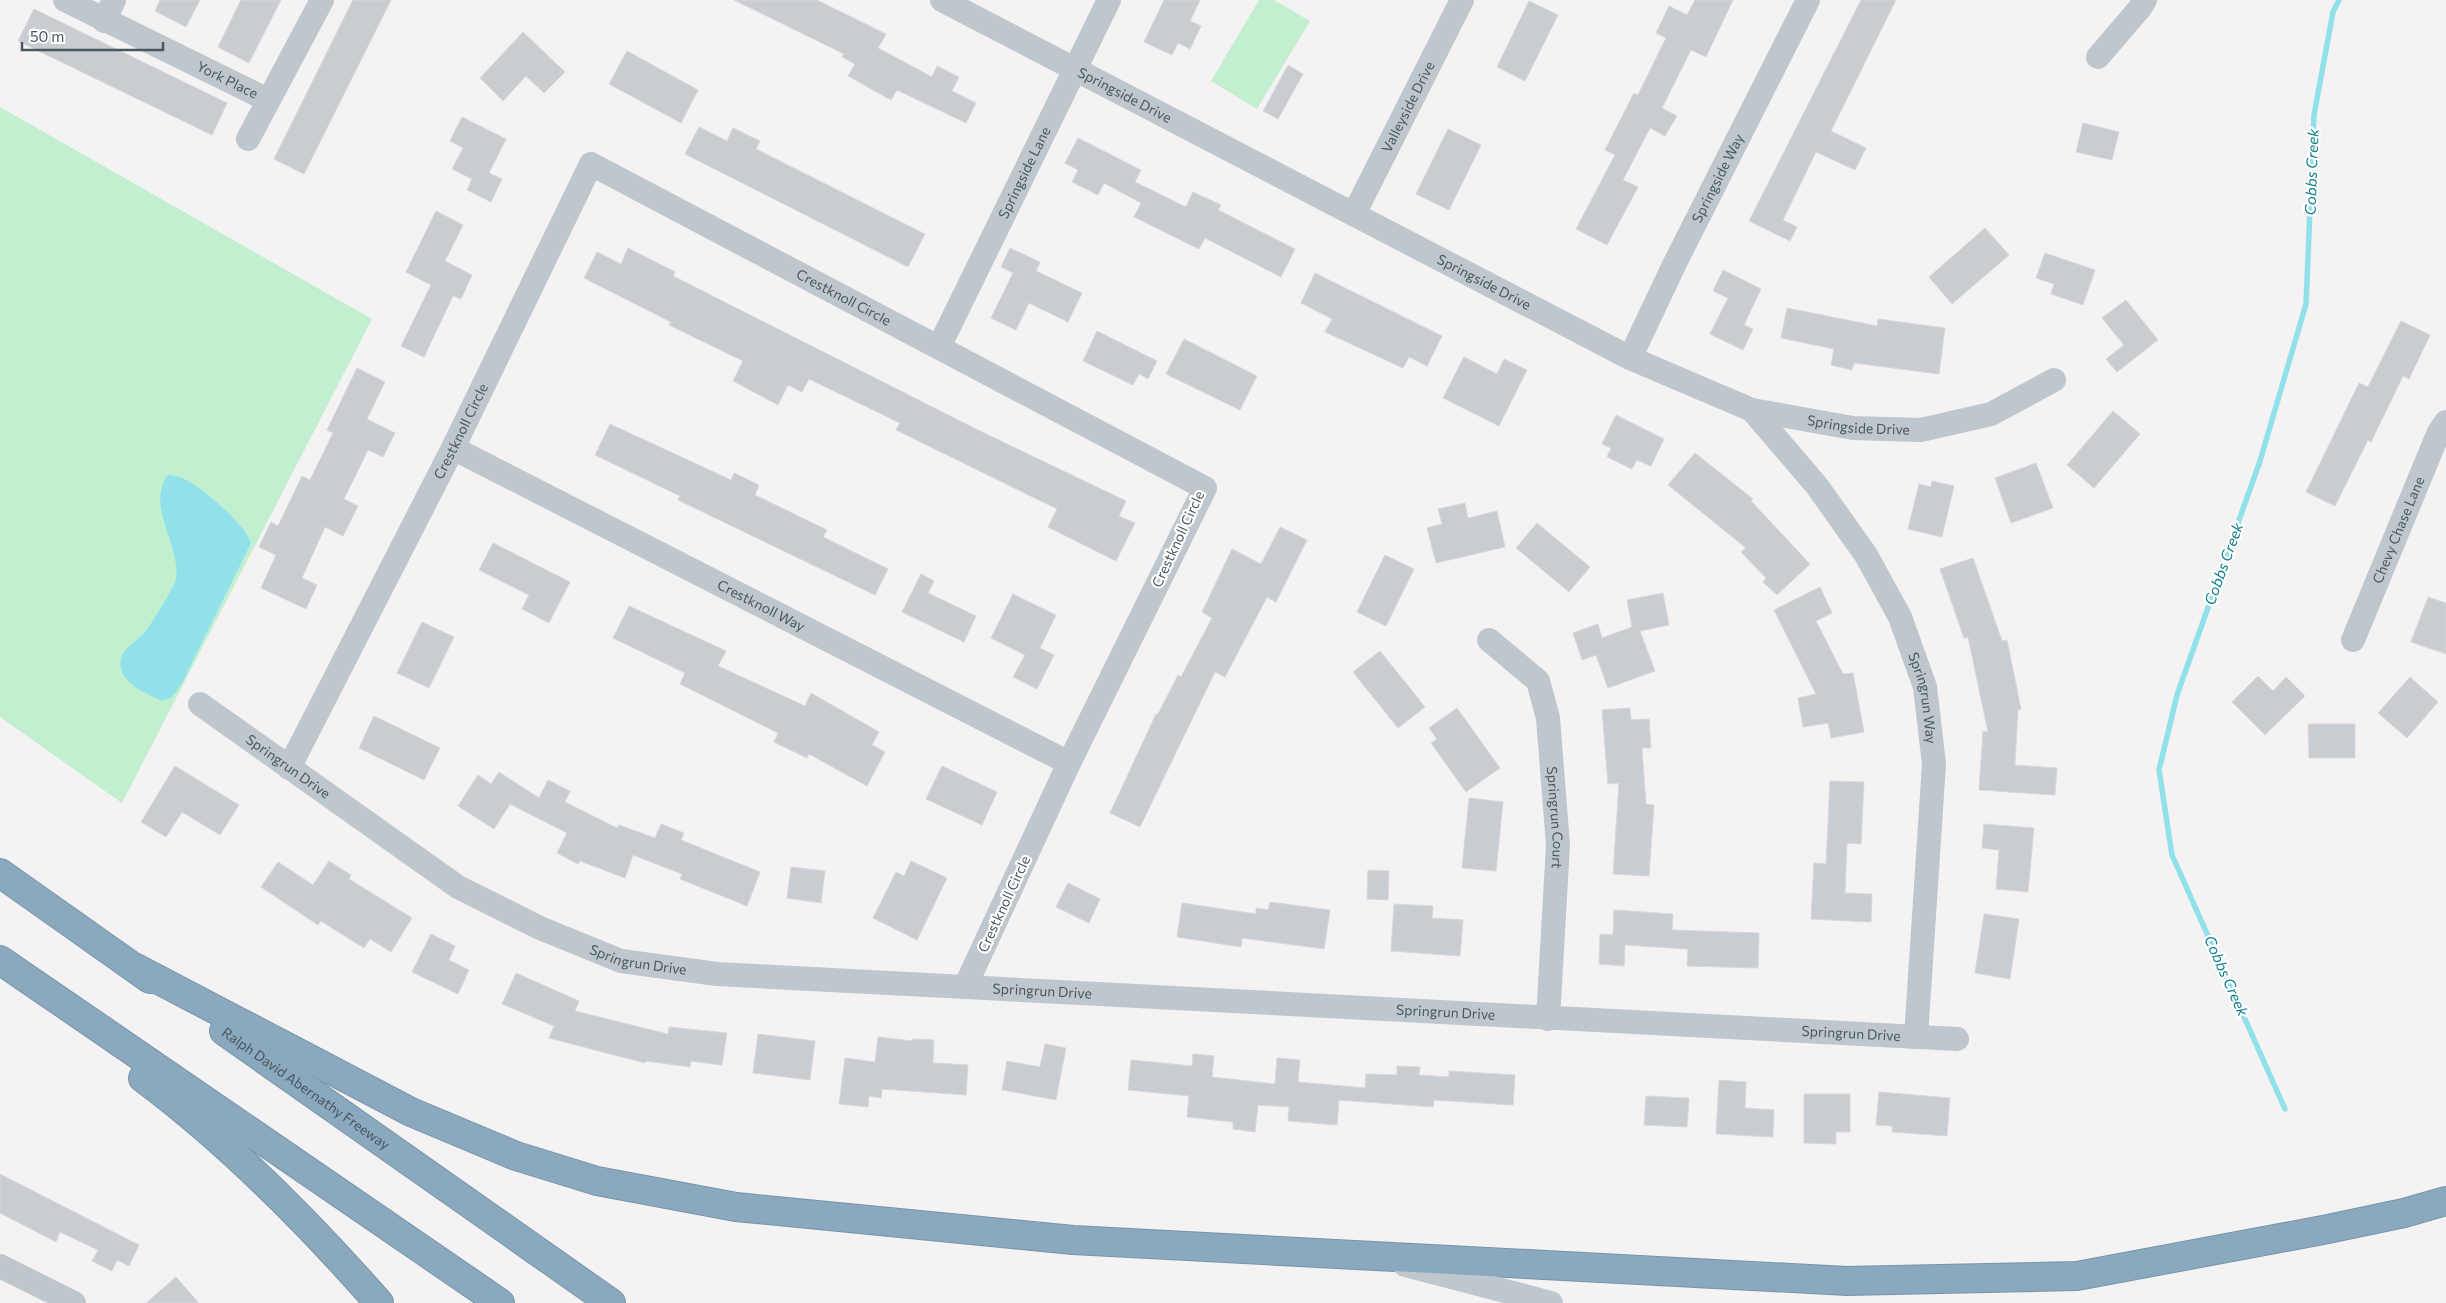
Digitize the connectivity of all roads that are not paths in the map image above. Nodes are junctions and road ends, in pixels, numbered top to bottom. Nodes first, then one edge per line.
1 (65, 0) edge
2 (322, 0) edge
3 (942, 0) edge
4 (1109, 0) edge
5 (1462, 0) edge
6 (1808, 0) edge
7 (2145, 0) edge
8 (109, 10) edge
9 (2098, 57) dead end
10 (1075, 70) junction
11 (268, 100) junction
12 (248, 140) dead end
13 (1354, 214) junction
14 (940, 347) junction
15 (1630, 358) junction
16 (2054, 380) dead end
17 (1752, 410) junction
18 (2446, 422) edge
19 (453, 448) junction
20 (1489, 640) dead end
21 (2353, 640) dead end
22 (200, 704) dead end
23 (1069, 762) junction
24 (289, 768) junction
25 (0, 874) edge
26 (0, 960) edge
27 (136, 968) junction
28 (0, 971) edge
29 (965, 987) junction
30 (1548, 1020) junction
31 (1916, 1037) junction
32 (1957, 1039) dead end
33 (2446, 1201) edge
34 (1370, 1256) junction
35 (0, 1266) edge
36 (74, 1303) edge
37 (379, 1303) edge
38 (500, 1303) edge
39 (611, 1303) edge
40 (1550, 1303) edge

1 - 8 street, York Place
2 - 11 street, York Place
3 - 10 street, Springside Drive
4 - 10 street, Springside Lane
5 - 13 street, Valleyside Drive
6 - 15 street, Springside Way
7 - 9 street
8 - 11 street, York Place
10 - 13 street, Springside Drive
10 - 14 street, Springside Lane
11 - 12 street, York Place
13 - 15 street, Springside Drive
14 - 19 street, Crestknoll Circle
14 - 23 street, Crestknoll Circle
15 - 17 street, Springside Drive
16 - 17 street, Springside Drive
17 - 31 street, Springrun Way
18 - 21 street, Chevy Chase Lane
19 - 23 street, Crestknoll Way
19 - 24 street, Crestknoll Circle
20 - 30 street, Springrun Court
22 - 24 street, Springrun Drive
23 - 29 street, Crestknoll Circle
24 - 29 street, Springrun Drive
25 - 27 highway, Ralph David Abernathy Freeway
26 - 38 highway
27 - 34 highway
27 - 39 highway, Ralph David Abernathy Freeway
28 - 37 highway
29 - 30 street, Springrun Drive
30 - 31 street, Springrun Drive
31 - 32 street, Springrun Drive
33 - 34 highway
34 - 40 street
35 - 36 street

